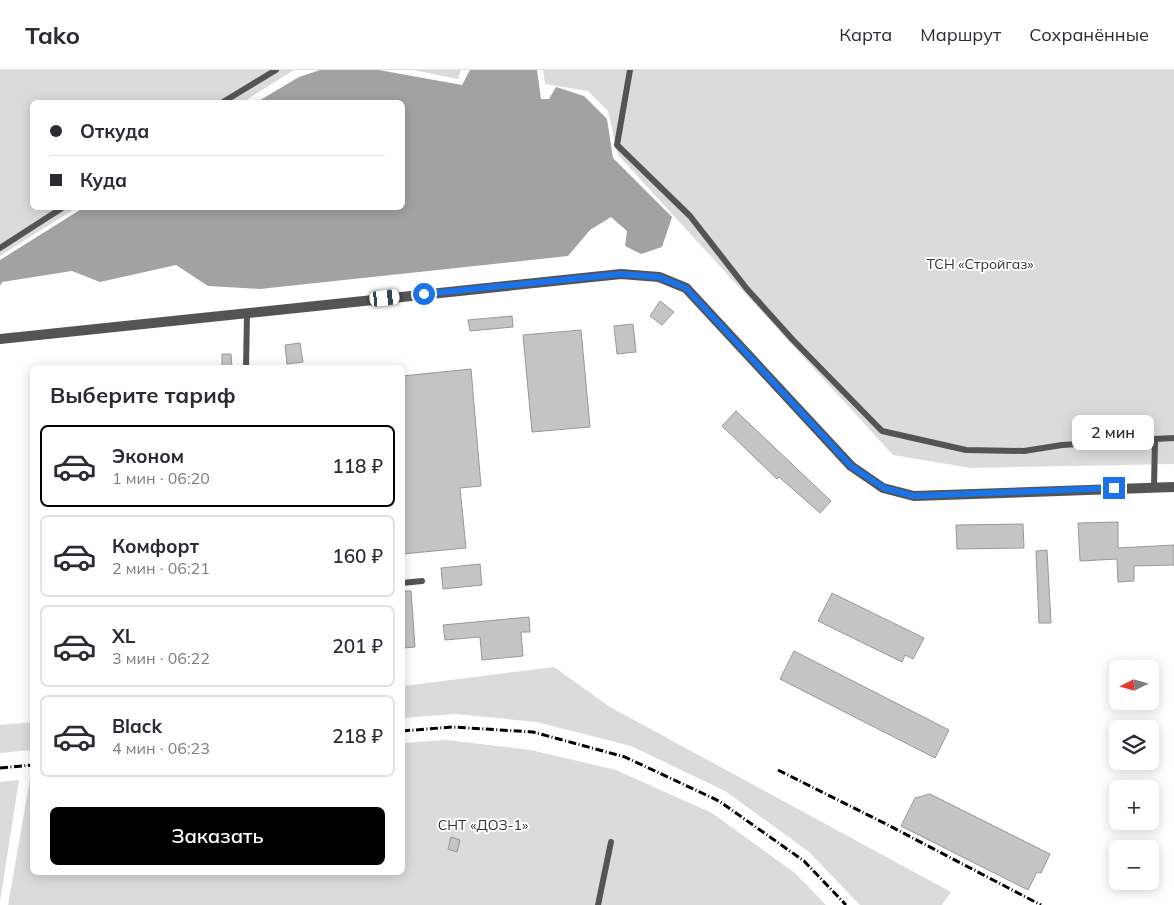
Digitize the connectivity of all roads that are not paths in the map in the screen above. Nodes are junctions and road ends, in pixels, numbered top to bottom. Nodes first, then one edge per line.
1 (276, 70) edge
2 (630, 70) edge
3 (227, 100) edge
4 (59, 210) edge
5 (0, 248) edge
6 (247, 313) junction
7 (0, 338) edge
8 (246, 365) edge
9 (1174, 438) edge
10 (1155, 439) junction
11 (1154, 487) junction
12 (1174, 487) edge
13 (422, 581) dead end
14 (405, 583) edge
15 (611, 842) dead end
16 (598, 905) edge

1 - 3 lane
2 - 10 lane
4 - 5 lane
6 - 7 street
6 - 8 lane
6 - 11 street
9 - 10 lane
10 - 11 lane
11 - 12 street
13 - 14 lane
15 - 16 lane

